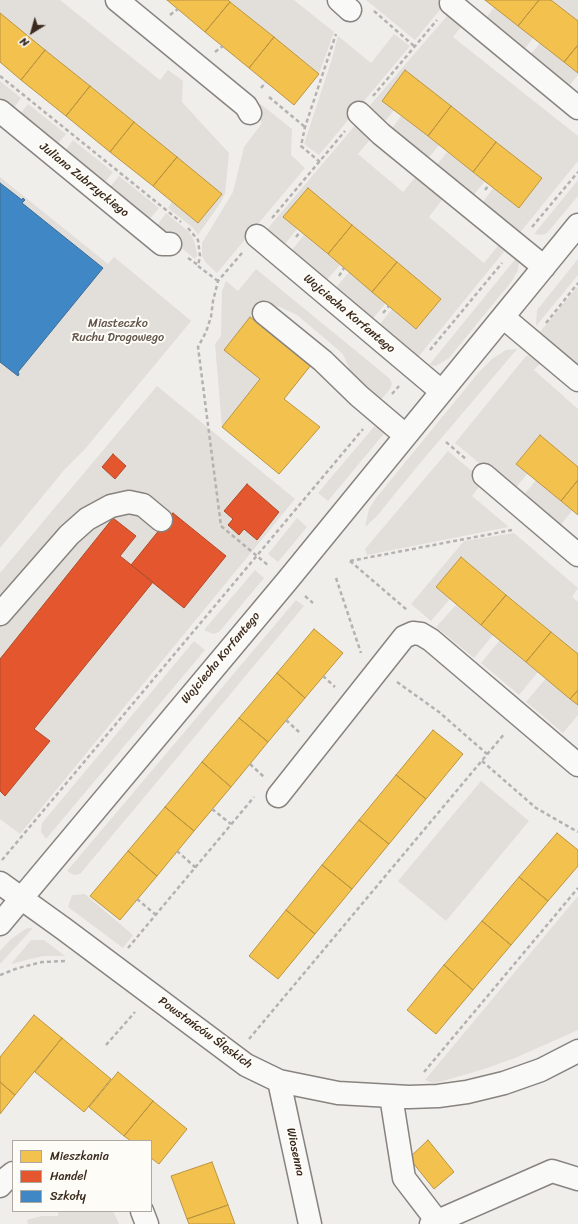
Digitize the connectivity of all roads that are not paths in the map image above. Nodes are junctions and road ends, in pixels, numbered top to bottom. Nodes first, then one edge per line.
1 (117, 0) edge
2 (451, 3) dead end
3 (578, 108) edge
4 (0, 111) edge
5 (250, 113) dead end
6 (359, 113) dead end
7 (578, 225) edge
8 (257, 236) dead end
9 (170, 244) dead end
10 (544, 267) junction
11 (264, 313) dead end
12 (503, 318) junction
13 (578, 380) edge
14 (441, 391) junction
15 (405, 435) junction
16 (476, 469) road end
17 (161, 520) dead end
18 (578, 555) edge
19 (0, 614) edge
20 (578, 765) edge
21 (273, 788) road end
22 (0, 883) edge
23 (22, 899) junction
24 (0, 924) edge
25 (578, 1051) edge
26 (279, 1081) junction
27 (391, 1096) junction
28 (12, 1174) edge
29 (578, 1179) edge
30 (0, 1186) edge
31 (142, 1212) edge
32 (434, 1222) edge
33 (147, 1224) edge
34 (310, 1224) edge

1 - 5 street
2 - 3 street
4 - 9 street, Juliana Zubrzyckiego
6 - 10 street
7 - 10 street, Wojciecha Korfantego
8 - 14 street, Wojciecha Korfantego
10 - 12 street, Wojciecha Korfantego
11 - 15 street
12 - 13 street
12 - 14 street, Wojciecha Korfantego
14 - 15 street, Wojciecha Korfantego
15 - 23 street, Wojciecha Korfantego
16 - 18 street
17 - 19 street
20 - 21 street
22 - 23 street, Powstańców Śląskich
23 - 24 street, Wojciecha Korfantego
23 - 26 street, Powstańców Śląskich
25 - 27 street, Powstańców Śląskich
26 - 27 street, Powstańców Śląskich
26 - 34 street, Wiosenna
27 - 32 street
28 - 30 street
29 - 32 street
31 - 33 street

